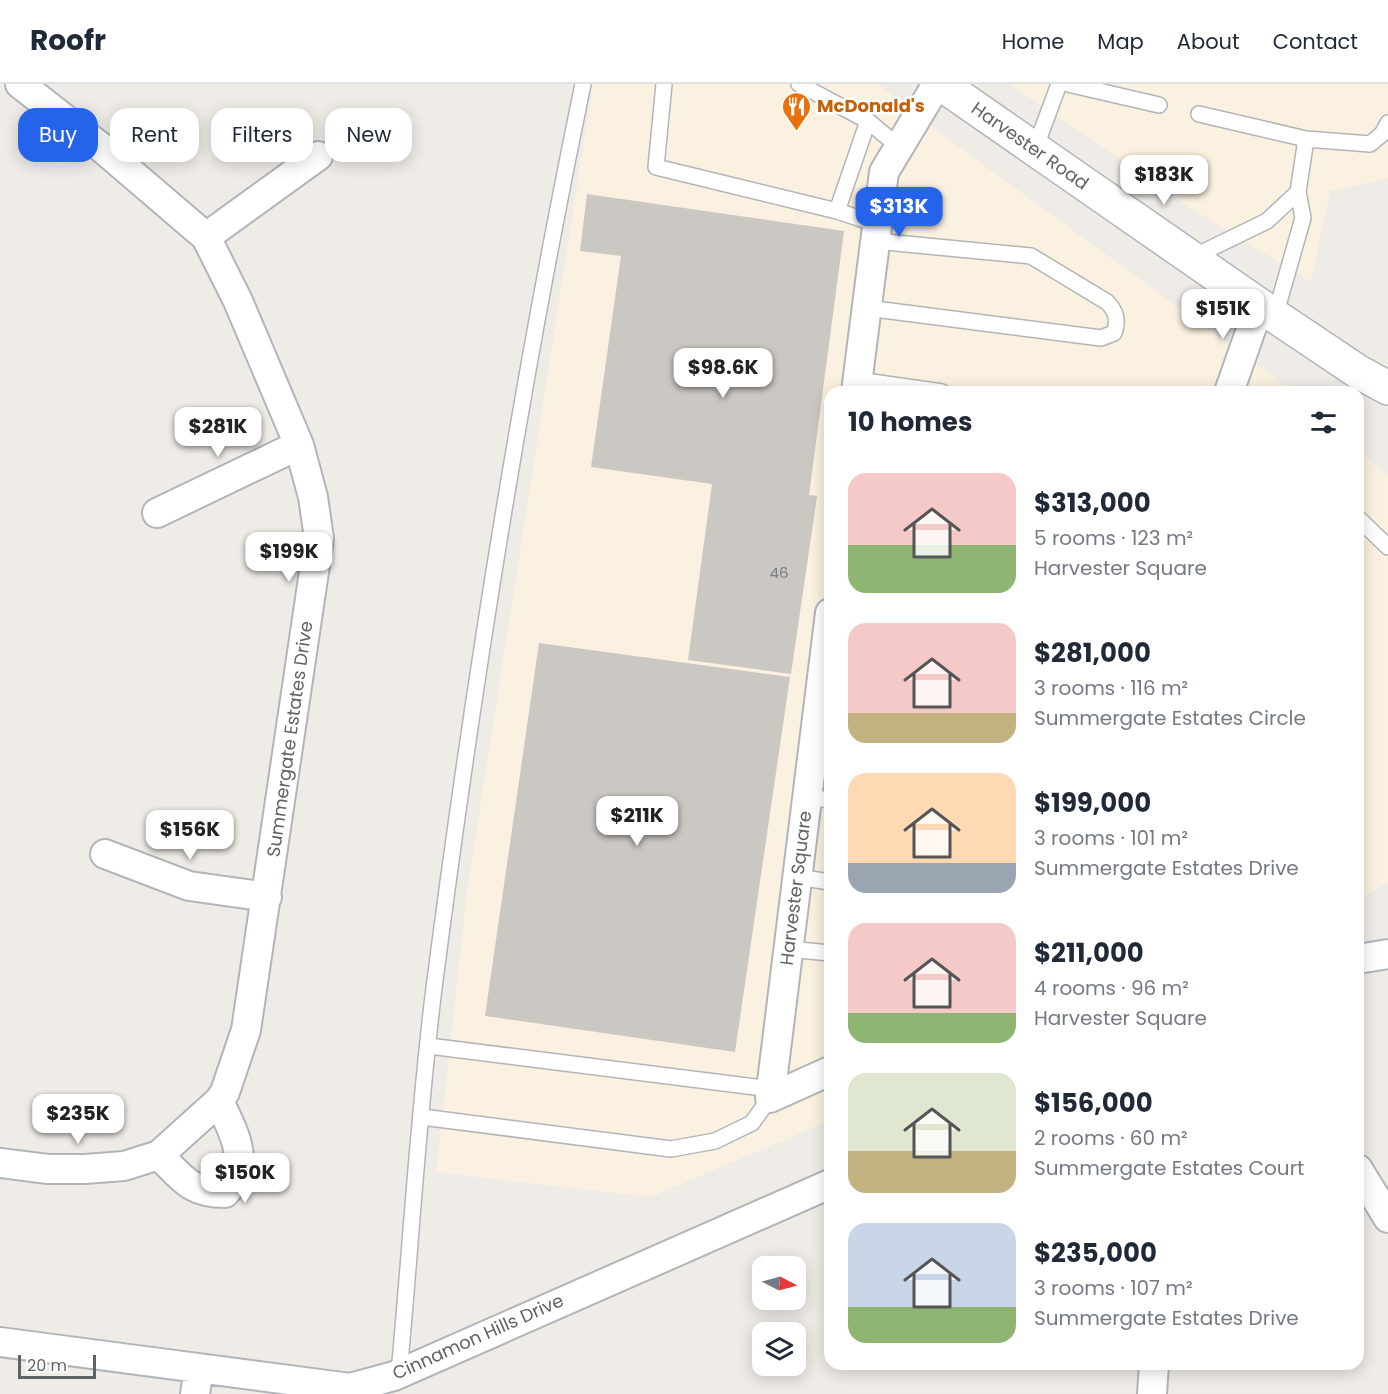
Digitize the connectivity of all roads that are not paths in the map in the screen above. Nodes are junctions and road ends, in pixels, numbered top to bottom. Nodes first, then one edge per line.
1 (20, 84) edge
2 (583, 84) edge
3 (664, 84) edge
4 (799, 84) edge
5 (939, 84) edge
6 (1059, 84) edge
7 (1068, 84) edge
8 (1159, 105) dead end
9 (1199, 114) dead end
10 (868, 121) junction
11 (1388, 123) edge
12 (1306, 139) junction
13 (898, 147) junction
14 (1035, 149) junction
15 (318, 156) dead end
16 (1298, 192) junction
17 (837, 211) junction
18 (876, 232) junction
19 (206, 237) junction
20 (1193, 257) junction
21 (867, 308) junction
22 (1268, 310) junction
23 (1372, 372) edge
24 (857, 386) edge
25 (1232, 386) edge
26 (1388, 388) edge
27 (299, 445) junction
28 (157, 513) dead end
29 (1364, 524) edge
30 (1388, 546) edge
31 (824, 700) edge
32 (822, 729) edge
33 (818, 798) edge
34 (105, 854) dead end
35 (797, 878) junction
36 (824, 881) edge
37 (267, 897) junction
38 (788, 949) junction
39 (824, 952) edge
40 (1388, 954) edge
41 (1364, 958) edge
42 (429, 1046) junction
43 (824, 1073) edge
44 (770, 1093) junction
45 (219, 1101) junction
46 (422, 1117) junction
47 (159, 1155) junction
48 (0, 1163) edge
49 (1364, 1183) edge
50 (824, 1187) edge
51 (1388, 1218) edge
52 (0, 1342) edge
53 (1154, 1370) edge
54 (399, 1373) junction
55 (197, 1381) edge
56 (1152, 1394) edge

1 - 19 street, Summergate Estates Drive
2 - 42 lane
3 - 17 lane
4 - 10 lane
5 - 13 street
5 - 14 main road, Harvester Road
6 - 14 lane
7 - 8 lane
9 - 12 lane
10 - 13 lane
10 - 17 lane
11 - 12 lane
12 - 16 lane
13 - 18 street
14 - 20 main road, Harvester Road
15 - 19 street
16 - 20 lane
16 - 22 lane
17 - 18 lane
18 - 21 street
18 - 21 lane
19 - 27 street, Summergate Estates Drive
20 - 22 main road, Harvester Road
21 - 24 street
22 - 23 main road, Harvester Road
22 - 25 street
23 - 26 main road, Harvester Road
27 - 28 street
27 - 37 street, Summergate Estates Drive
29 - 30 lane
31 - 32 street, Harvester Square
32 - 33 street, Harvester Square
33 - 35 street, Harvester Square
34 - 37 street
35 - 36 lane
35 - 38 street, Harvester Square
37 - 45 street, Summergate Estates Drive
38 - 39 lane
38 - 44 street, Harvester Square
40 - 41 street
42 - 44 lane
42 - 46 lane
43 - 44 street
44 - 46 lane
45 - 47 street, Summergate Estates Drive
45 - 47 street
46 - 54 lane
47 - 48 street, Summergate Estates Drive
49 - 51 street
50 - 54 street, Cinnamon Hills Drive
52 - 55 street, Cinnamon Hills Drive
53 - 56 street
54 - 55 street, Cinnamon Hills Drive

